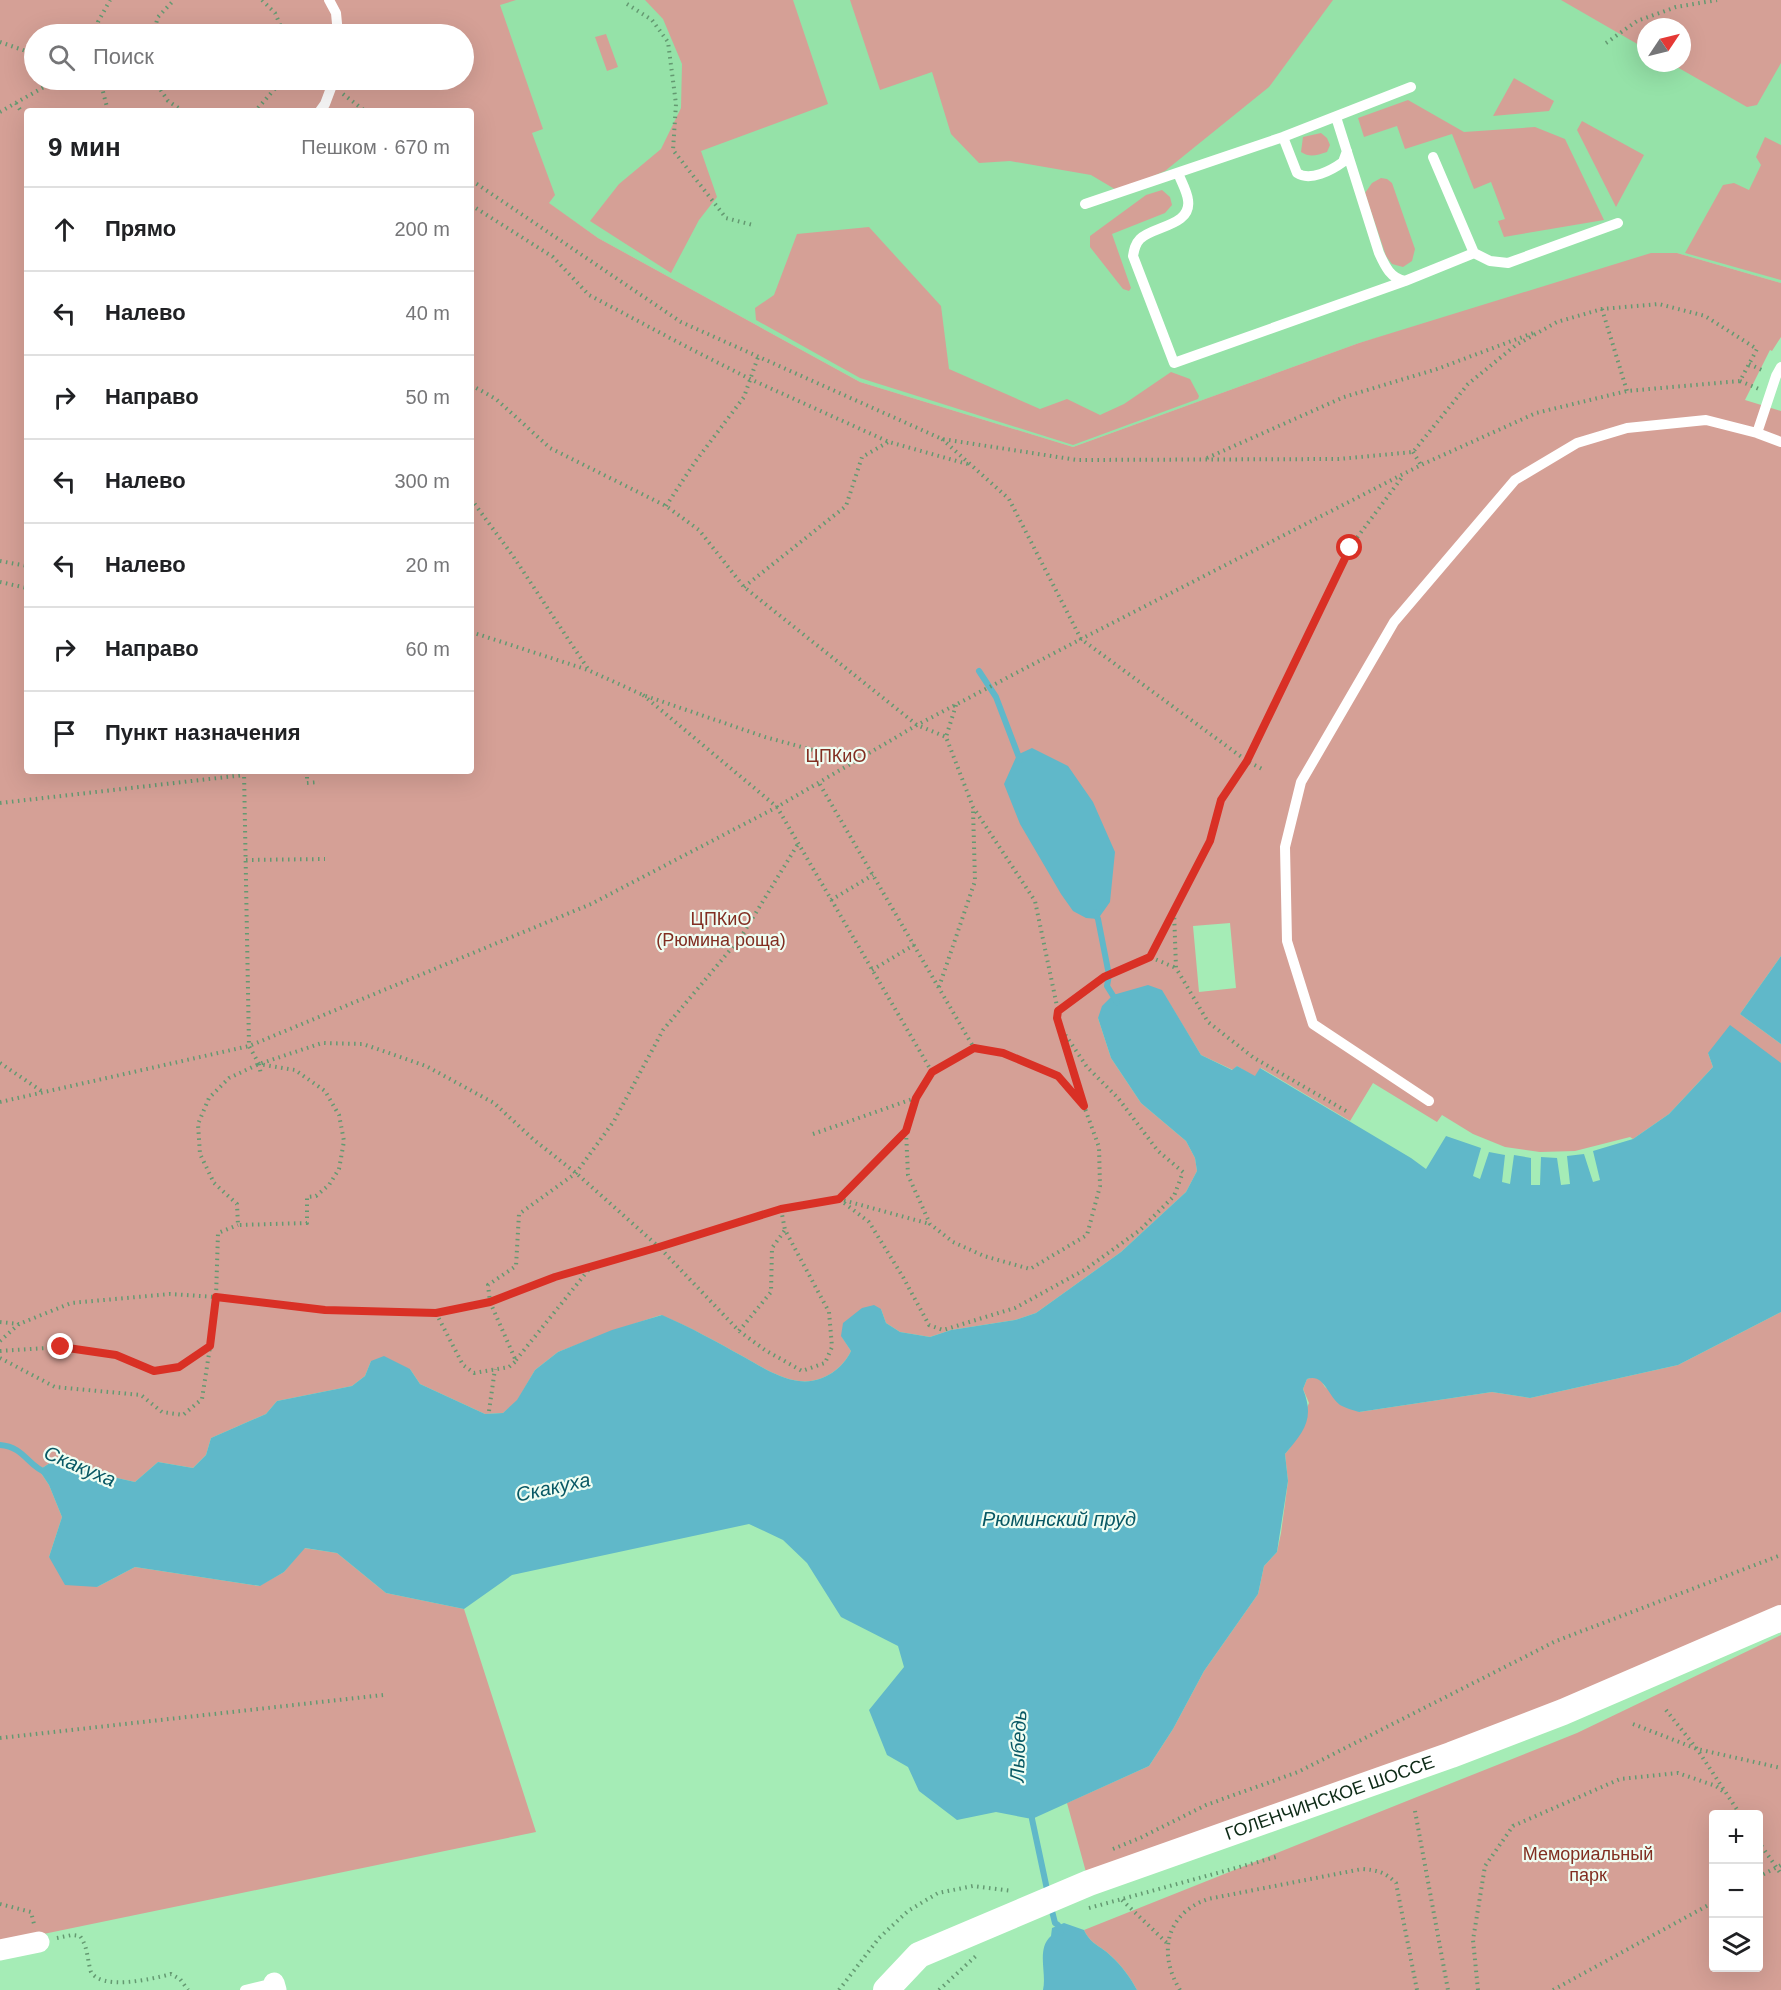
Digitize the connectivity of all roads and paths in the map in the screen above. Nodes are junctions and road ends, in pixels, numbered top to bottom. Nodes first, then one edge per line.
1 (110, 0) edge
2 (174, 0) edge
3 (262, 0) edge
4 (329, 0) edge
5 (1717, 0) edge
6 (627, 4) dead end
7 (98, 24) edge
8 (156, 24) edge
9 (280, 24) edge
10 (337, 24) edge
11 (0, 42) edge
12 (1606, 43) dead end
13 (24, 50) edge
14 (1411, 87) dead end
15 (39, 90) edge
16 (103, 90) edge
17 (161, 90) edge
18 (274, 90) edge
19 (330, 90) edge
20 (16, 103) junction
21 (107, 108) edge
22 (178, 108) edge
23 (258, 108) edge
24 (322, 108) edge
25 (0, 112) edge
26 (22, 113) dead end
27 (1336, 117) junction
28 (1282, 137) junction
29 (1347, 151) junction
30 (1433, 157) dead end
31 (1178, 173) junction
32 (474, 182) edge
33 (1085, 204) dead end
34 (474, 208) edge
35 (1618, 223) dead end
36 (753, 225) dead end
37 (1474, 253) junction
38 (1405, 281) junction
39 (1602, 309) junction
40 (1545, 329) junction
41 (758, 357) junction
42 (1781, 368) edge
43 (750, 380) junction
44 (474, 388) edge
45 (1627, 391) junction
46 (1776, 395) edge
47 (1757, 433) junction
48 (942, 439) junction
49 (889, 441) junction
50 (1781, 442) edge
51 (1413, 452) junction
52 (1203, 460) junction
53 (971, 465) junction
54 (1420, 465) junction
55 (1404, 474) junction
56 (474, 503) edge
57 (666, 506) junction
58 (0, 561) edge
59 (24, 565) edge
60 (0, 582) edge
61 (24, 587) edge
62 (744, 587) junction
63 (474, 633) edge
64 (1080, 639) junction
65 (588, 670) junction
66 (643, 695) junction
67 (956, 705) junction
68 (917, 725) junction
69 (946, 737) junction
70 (1247, 761) junction
71 (854, 762) junction
72 (1262, 769) dead end
73 (236, 774) edge
74 (244, 774) edge
75 (307, 774) edge
76 (319, 782) dead end
77 (819, 783) junction
78 (0, 802) edge
79 (777, 807) junction
80 (973, 807) junction
81 (798, 844) junction
82 (325, 859) dead end
83 (246, 860) junction
84 (873, 875) junction
85 (831, 900) junction
86 (1174, 910) junction
87 (914, 945) junction
88 (1150, 957) junction
89 (1176, 968) junction
90 (872, 970) junction
91 (938, 988) junction
92 (1058, 1011) junction
93 (1060, 1027) junction
94 (249, 1046) junction
95 (974, 1048) junction
96 (0, 1063) edge
97 (259, 1064) junction
98 (932, 1072) junction
99 (261, 1075) dead end
100 (43, 1092) junction
101 (916, 1098) junction
102 (1429, 1101) dead end
103 (0, 1102) edge
104 (1084, 1106) junction
105 (1346, 1112) dead end
106 (906, 1131) junction
107 (813, 1134) dead end
108 (576, 1173) junction
109 (839, 1199) junction
110 (781, 1209) junction
111 (930, 1224) junction
112 (238, 1225) junction
113 (785, 1230) junction
114 (659, 1247) junction
115 (590, 1267) junction
116 (216, 1297) junction
117 (490, 1302) junction
118 (436, 1313) junction
119 (0, 1322) edge
120 (19, 1324) junction
121 (739, 1331) junction
122 (0, 1341) edge
123 (210, 1346) junction
124 (0, 1351) edge
125 (0, 1358) edge
126 (516, 1360) junction
127 (495, 1369) junction
128 (489, 1411) dead end
129 (1781, 1555) edge
130 (1781, 1618) edge
131 (383, 1695) dead end
132 (1666, 1710) dead end
133 (1634, 1724) dead end
134 (0, 1738) edge
135 (1697, 1749) junction
136 (1781, 1768) edge
137 (1725, 1793) junction
138 (1737, 1810) edge
139 (1415, 1811) dead end
140 (1763, 1847) edge
141 (1112, 1850) dead end
142 (1276, 1857) dead end
143 (1779, 1866) edge
144 (1763, 1874) edge
145 (1781, 1874) edge
146 (1121, 1899) junction
147 (1049, 1901) junction
148 (0, 1904) edge
149 (1709, 1904) edge
150 (39, 1942) junction
151 (1168, 1944) junction
152 (0, 1950) edge
153 (980, 1953) dead end
154 (106, 1987) dead end
155 (275, 1987) edge
156 (113, 1988) dead end
157 (188, 1990) edge
158 (245, 1990) edge
159 (839, 1990) edge
160 (886, 1990) edge
161 (939, 1990) edge
162 (1180, 1990) edge
163 (1417, 1990) edge
164 (1448, 1990) edge
165 (1478, 1990) edge
166 (1553, 1990) edge

1 - 7 path
2 - 8 path
3 - 9 path
4 - 10 lane
5 - 12 path
6 - 36 path
11 - 13 path
14 - 27 lane
15 - 20 path
16 - 21 path
17 - 22 path
18 - 23 path
19 - 24 lane
20 - 25 path
20 - 26 path
27 - 28 lane
27 - 29 lane
28 - 29 lane
28 - 31 lane
29 - 38 lane
30 - 37 lane
31 - 33 lane
31 - 38 lane
32 - 41 path
34 - 43 path
35 - 37 lane
37 - 38 lane
39 - 40 path
39 - 45 path
39 - 45 path
40 - 51 path
40 - 52 path
41 - 43 path
41 - 48 path
42 - 46 lane
43 - 49 path
43 - 57 path
44 - 57 path
45 - 54 path
46 - 47 lane
47 - 50 lane
47 - 102 lane
48 - 52 path
48 - 53 path
49 - 53 path
49 - 62 path
51 - 52 path
51 - 54 path
53 - 64 path
54 - 55 path
55 - 64 path
55 - 70 path
56 - 65 path
57 - 62 path
58 - 59 path
60 - 61 path
62 - 68 path
63 - 65 path
64 - 67 path
64 - 70 path
65 - 66 path
66 - 71 path
66 - 79 path
67 - 68 path
67 - 69 path
68 - 69 path
68 - 71 path
69 - 80 path
70 - 72 path
70 - 86 path
71 - 77 path
73 - 78 path
74 - 83 path
75 - 76 path
77 - 79 path
77 - 84 path
79 - 81 path
79 - 94 path
80 - 91 path
80 - 92 path
81 - 85 path
81 - 108 path
82 - 83 path
83 - 94 path
84 - 85 path
84 - 87 path
85 - 90 path
86 - 88 path
86 - 89 path
87 - 90 path
87 - 91 path
88 - 89 path
88 - 92 path
89 - 105 path
90 - 98 path
91 - 95 path
92 - 93 path
93 - 104 path
93 - 109 path
94 - 97 path
94 - 100 path
95 - 98 path
95 - 104 path
96 - 100 path
97 - 99 path
97 - 108 path
97 - 112 path
97 - 112 path
98 - 101 path
100 - 103 path
101 - 106 path
101 - 107 path
104 - 111 path
106 - 109 path
106 - 111 path
108 - 114 path
108 - 117 path
109 - 110 path
109 - 111 path
110 - 113 path
110 - 114 path
112 - 116 path
113 - 121 path
113 - 121 path
114 - 115 path
114 - 121 path
115 - 117 path
115 - 126 path
116 - 118 path
116 - 120 path
116 - 123 path
117 - 118 path
117 - 126 path
118 - 127 path
119 - 120 path
120 - 122 path
123 - 124 path
123 - 125 path
126 - 127 path
127 - 128 path
129 - 141 path
130 - 147 street, ГОЛЕНЧИНСКОЕ ШОССЕ
131 - 134 path
132 - 135 path
133 - 135 path
135 - 136 path
135 - 137 path
137 - 138 path
137 - 165 path
139 - 164 path
140 - 143 path
142 - 146 path
143 - 144 path
143 - 145 path
146 - 147 path
146 - 151 path
147 - 159 path
147 - 160 street, ГОЛЕНЧИНСКОЕ ШОССЕ
148 - 150 path
149 - 166 path
150 - 152 street
150 - 154 path
151 - 162 path
151 - 163 path
153 - 161 path
155 - 158 lane
156 - 157 path

